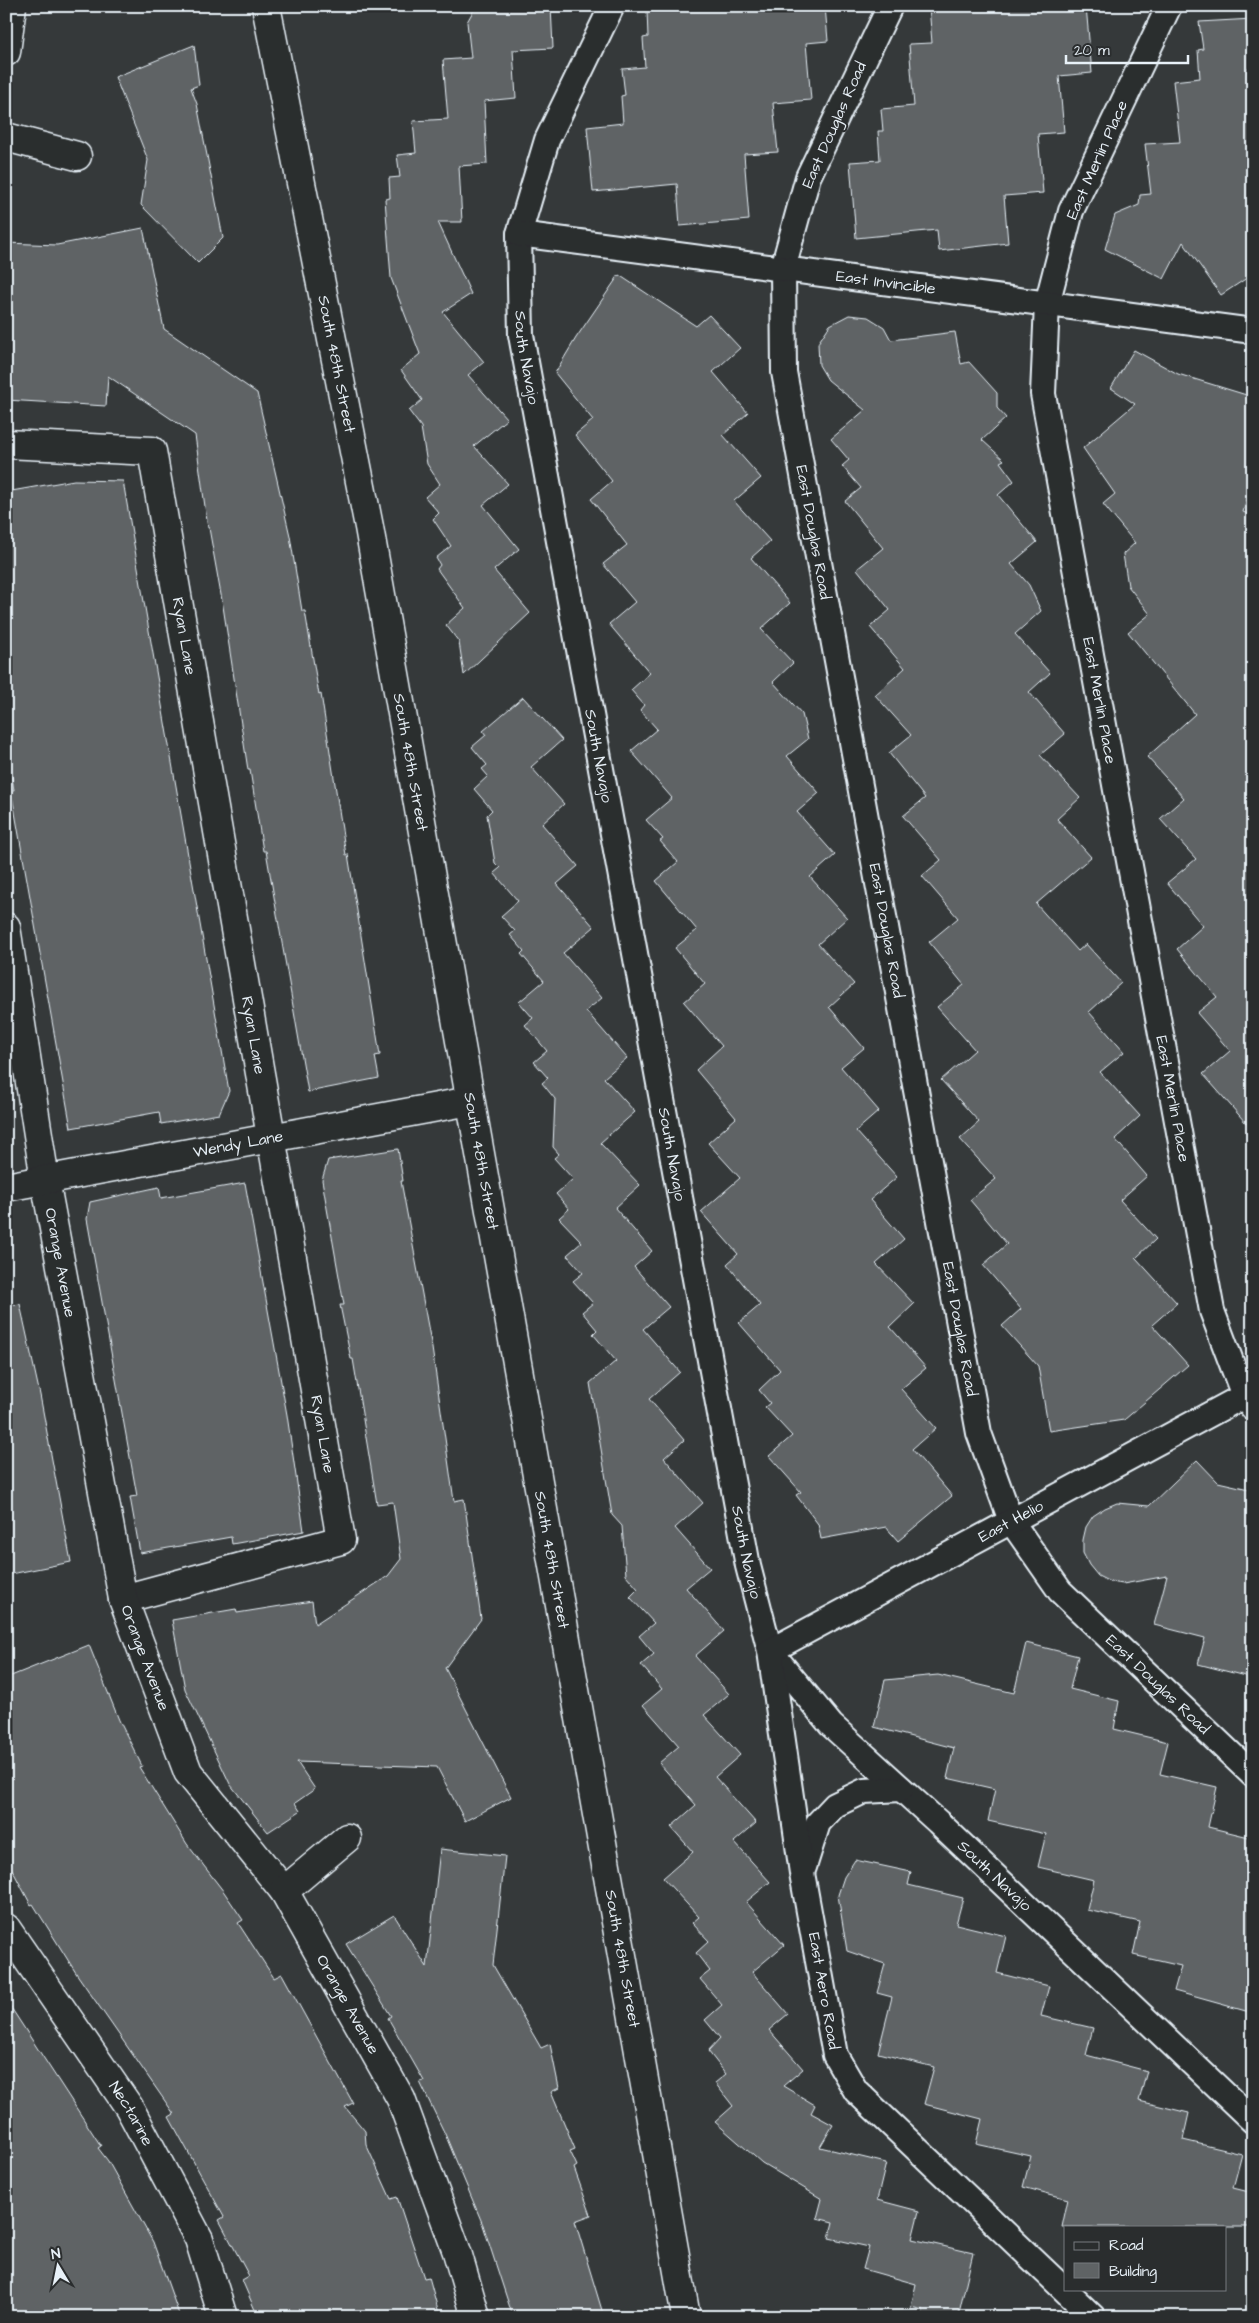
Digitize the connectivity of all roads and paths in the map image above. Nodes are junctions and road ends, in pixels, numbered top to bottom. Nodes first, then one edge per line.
1 (12, 6) edge
2 (266, 6) edge
3 (612, 6) edge
4 (890, 6) edge
5 (1170, 6) edge
6 (6, 52) edge
7 (6, 137) edge
8 (77, 156) dead end
9 (519, 234) junction
10 (783, 268) junction
11 (1047, 304) junction
12 (1253, 331) edge
13 (6, 444) edge
14 (6, 927) edge
15 (470, 1101) junction
16 (272, 1138) junction
17 (45, 1180) junction
18 (6, 1187) edge
19 (1250, 1398) edge
20 (1011, 1521) junction
21 (124, 1599) junction
22 (770, 1651) junction
23 (1253, 1775) edge
24 (901, 1789) junction
25 (347, 1838) dead end
26 (802, 1873) junction
27 (284, 1891) junction
28 (6, 1928) edge
29 (1253, 2121) edge
30 (1064, 2289) edge
31 (1065, 2290) edge
32 (223, 2317) edge
33 (476, 2317) edge
34 (686, 2317) edge
35 (1093, 2317) edge

1 - 6 street
2 - 15 street, South 48th Street
3 - 9 lane, South Navajo
4 - 10 lane, East Douglas Road
5 - 11 lane, East Merlin Place
7 - 8 street
9 - 10 lane, East Invincible
9 - 22 lane, South Navajo
10 - 11 lane, East Invincible
10 - 20 lane, East Douglas Road
11 - 12 lane, East Invincible
11 - 19 lane, East Merlin Place
13 - 16 street, Ryan Lane
14 - 17 street, Orange Avenue
15 - 16 street, Wendy Lane
15 - 34 street, South 48th Street
16 - 17 street, Wendy Lane
16 - 21 street, Ryan Lane
17 - 18 street, Wendy Lane
17 - 21 street, Orange Avenue
19 - 20 lane, East Helio
20 - 22 lane, East Helio
20 - 23 lane, East Douglas Road
21 - 27 street, Orange Avenue
22 - 24 lane, South Navajo
22 - 26 lane, East Aero Road
24 - 26 lane
24 - 29 lane, South Navajo
25 - 27 street
26 - 30 lane, East Aero Road
27 - 33 street, Orange Avenue
28 - 32 street, Nectarine
31 - 35 lane, East Aero Road

